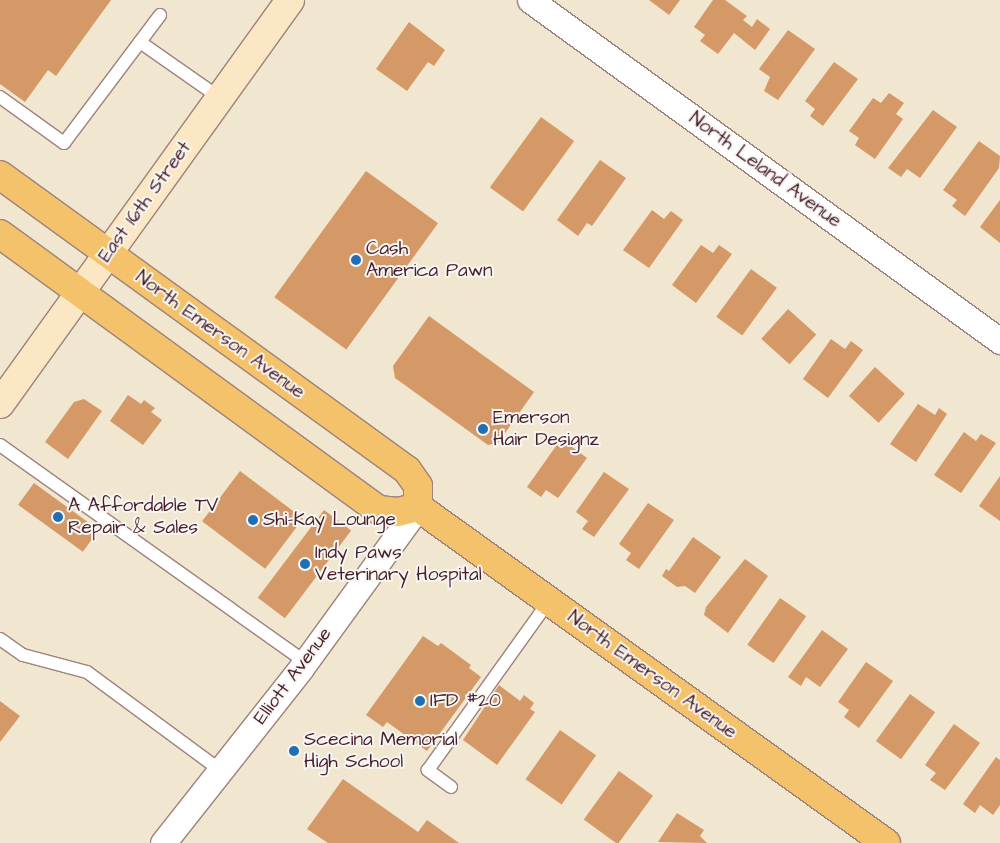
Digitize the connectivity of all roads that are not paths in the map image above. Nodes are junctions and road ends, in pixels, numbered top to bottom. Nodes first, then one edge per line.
1 (290, 0) edge
2 (530, 0) edge
3 (160, 15) dead end
4 (140, 42) junction
5 (0, 98) edge
6 (220, 98) junction
7 (0, 175) edge
8 (0, 234) edge
9 (108, 254) junction
10 (80, 292) junction
11 (1000, 341) edge
12 (0, 404) edge
13 (0, 445) edge
14 (418, 507) junction
15 (549, 601) junction
16 (0, 639) edge
17 (306, 662) junction
18 (220, 770) junction
19 (450, 787) dead end
20 (163, 843) edge
21 (886, 843) edge

1 - 6 main road, East 16th Street
2 - 11 street, North Leland Avenue
3 - 4 lane
4 - 5 lane
4 - 6 lane
6 - 9 main road, East 16th Street
7 - 9 main road, North Emerson Avenue
8 - 10 main road
9 - 10 main road, East 16th Street
9 - 14 main road, North Emerson Avenue
10 - 12 main road, East 16th Street
10 - 14 main road
13 - 17 lane
14 - 15 main road, North Emerson Avenue
14 - 17 street, Elliott Avenue
15 - 19 lane
15 - 21 main road, North Emerson Avenue
16 - 18 lane
17 - 18 street, Elliott Avenue
18 - 20 street, Elliott Avenue

